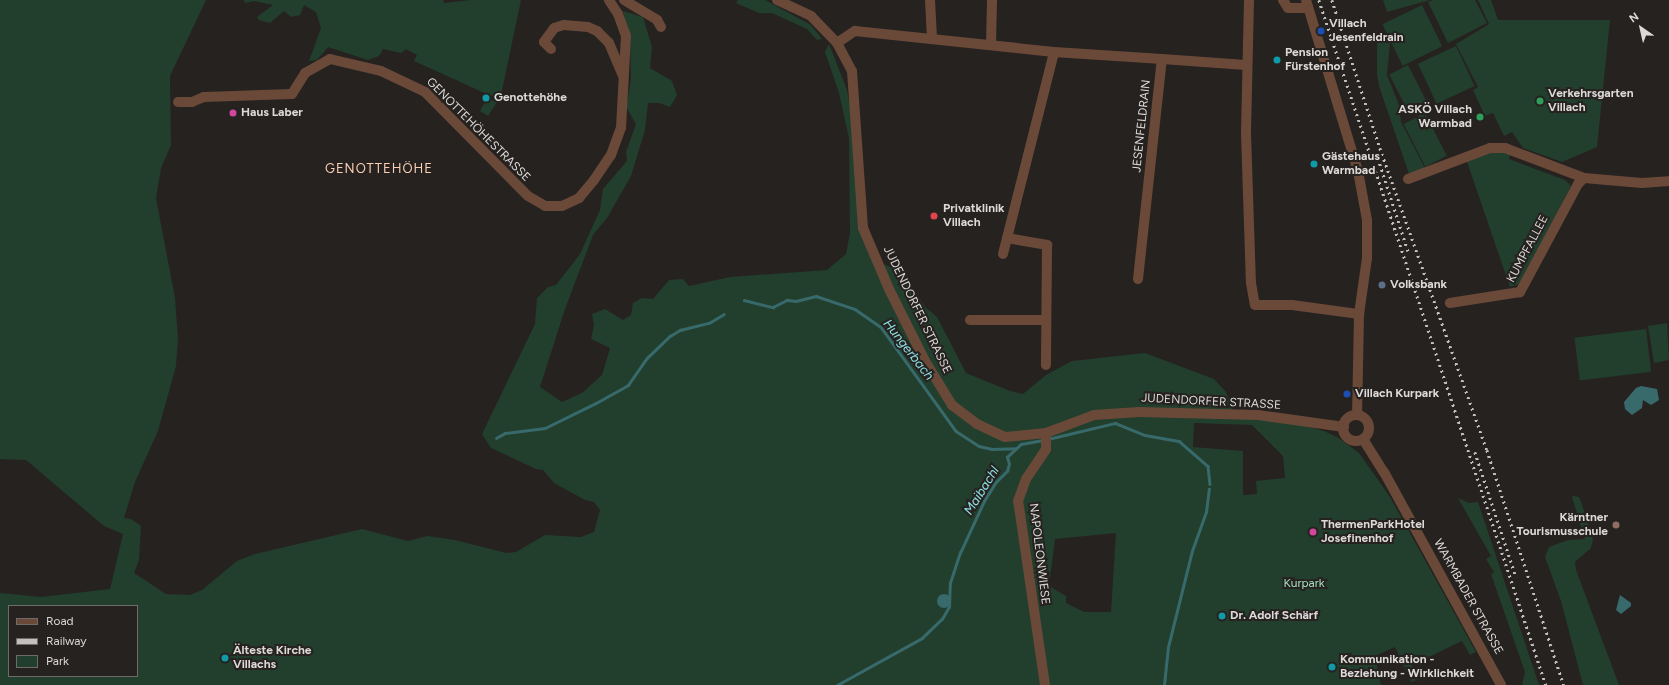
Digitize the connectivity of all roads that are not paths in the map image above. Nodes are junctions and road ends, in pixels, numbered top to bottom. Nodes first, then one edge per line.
1 (609, 0) edge
2 (624, 0) edge
3 (777, 0) edge
4 (930, 0) edge
5 (992, 0) edge
6 (1249, 0) edge
7 (1283, 0) edge
8 (1307, 4) edge
9 (661, 27) dead end
10 (932, 38) junction
11 (837, 43) junction
12 (991, 45) junction
13 (551, 49) dead end
14 (1054, 52) junction
15 (1162, 59) junction
16 (1246, 65) junction
17 (625, 86) junction
18 (178, 102) dead end
19 (1408, 178) dead end
20 (1584, 178) junction
21 (1669, 182) edge
22 (1007, 238) junction
23 (1003, 254) dead end
24 (1138, 279) dead end
25 (1450, 303) dead end
26 (1359, 314) junction
27 (970, 320) dead end
28 (1046, 320) junction
29 (1046, 365) dead end
30 (1357, 416) junction
31 (1344, 427) junction
32 (1046, 438) junction
33 (1363, 439) junction
34 (1045, 685) edge
35 (1501, 685) edge

1 - 17 street, GENOTTEHÖHESTRASSE
2 - 9 street
3 - 11 street, JUDENDORFER STRASSE
4 - 10 street
5 - 12 street
6 - 16 street
7 - 8 street
8 - 26 street
10 - 11 street
10 - 12 street
11 - 32 street, JUDENDORFER STRASSE
12 - 14 street
13 - 17 street, GENOTTEHÖHESTRASSE
14 - 15 street
14 - 22 street
15 - 16 street
15 - 24 street, JESENFELDRAIN
16 - 26 street
17 - 18 street, GENOTTEHÖHESTRASSE
19 - 20 street
20 - 21 street
20 - 25 street, KUMPFALLEE
22 - 23 street
22 - 28 street
26 - 30 street
27 - 28 street
28 - 29 street
30 - 31 street
30 - 33 street
31 - 32 street, JUDENDORFER STRASSE
31 - 33 street
32 - 34 street, NAPOLEONWIESE
33 - 35 street, WARMBADER STRASSE

